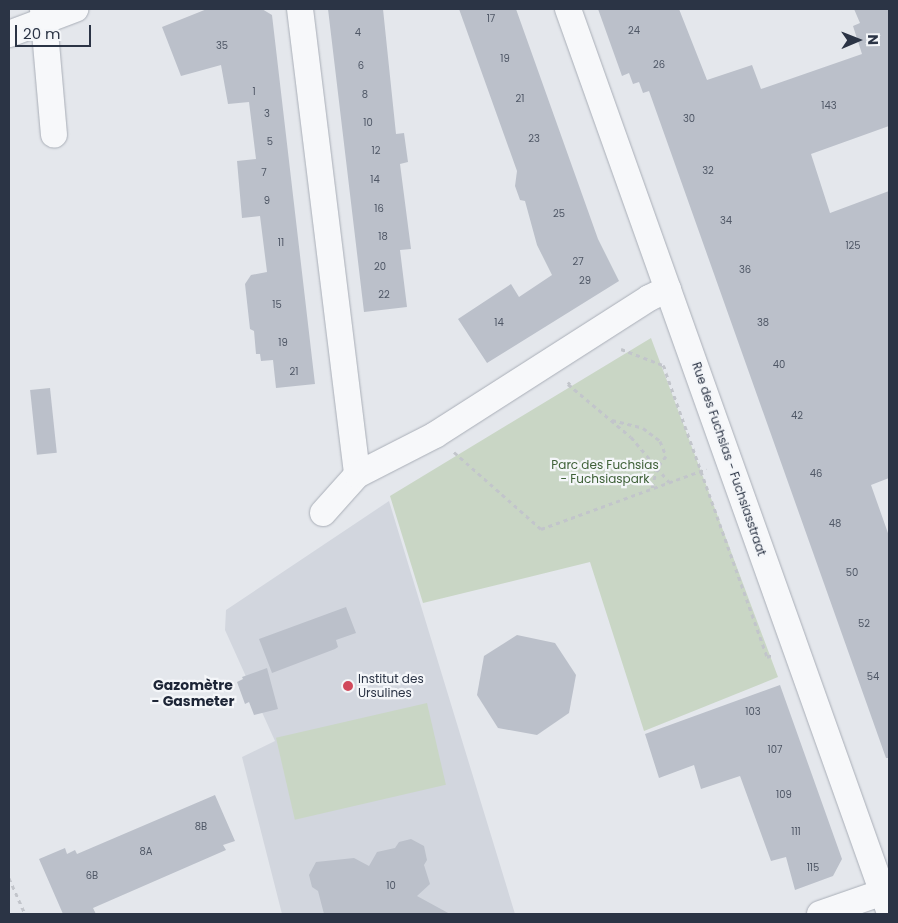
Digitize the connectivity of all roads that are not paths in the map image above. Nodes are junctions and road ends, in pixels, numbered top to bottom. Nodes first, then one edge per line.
1 (74, 9) edge
2 (300, 9) edge
3 (568, 9) edge
4 (44, 15) edge
5 (9, 34) edge
6 (54, 135) dead end
7 (668, 289) junction
8 (357, 475) junction
9 (323, 513) dead end
10 (887, 897) edge
11 (820, 914) edge

1 - 4 street
2 - 8 street
3 - 7 street, Rue des Fuchsias - Fuchsiasstraat
4 - 5 street
4 - 6 street
7 - 8 street
7 - 10 street, Rue des Fuchsias - Fuchsiasstraat
8 - 9 street
10 - 11 street

